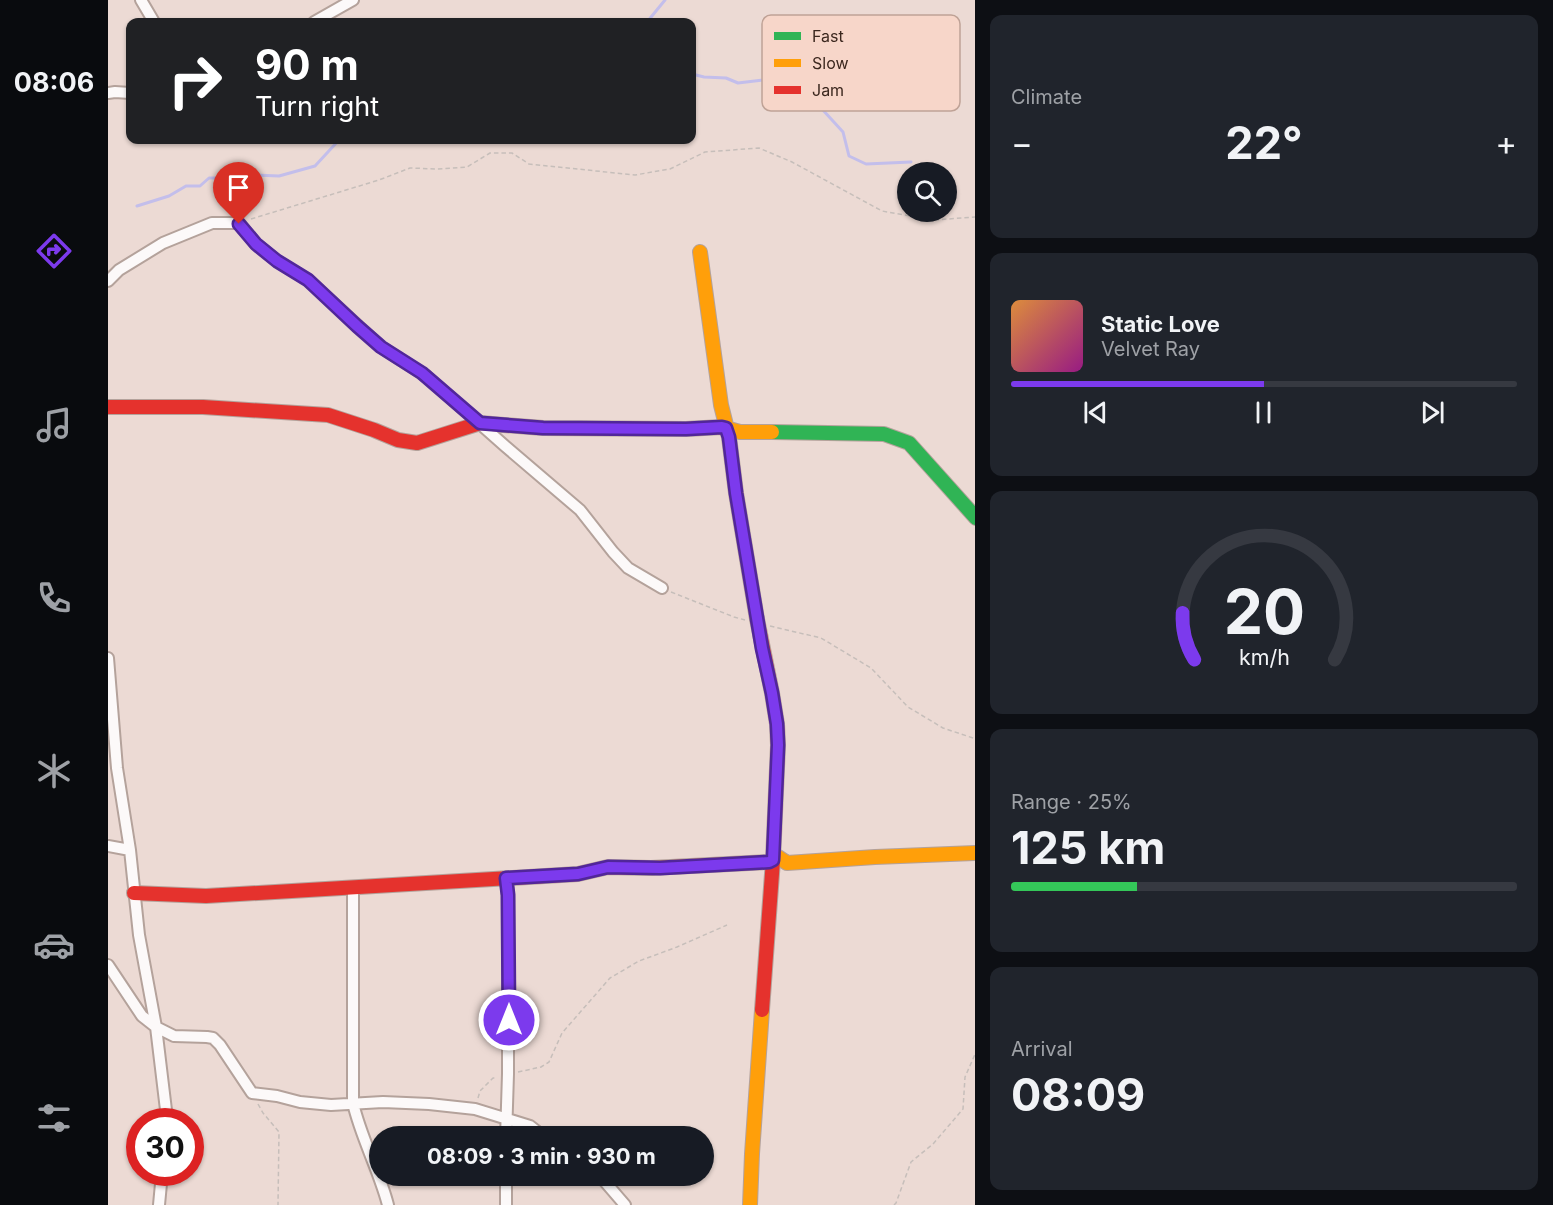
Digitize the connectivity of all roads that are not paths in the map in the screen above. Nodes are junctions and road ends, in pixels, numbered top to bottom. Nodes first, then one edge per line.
1 (141, 0) edge
2 (353, 0) edge
3 (152, 18) edge
4 (321, 18) edge
5 (108, 93) edge
6 (126, 93) edge
7 (700, 252) dead end
8 (108, 281) edge
9 (108, 407) edge
10 (480, 423) junction
11 (726, 428) junction
12 (975, 518) edge
13 (662, 588) road end
14 (108, 658) edge
15 (108, 846) edge
16 (130, 850) junction
17 (975, 853) edge
18 (773, 860) junction
19 (506, 878) junction
20 (353, 888) junction
21 (134, 893) junction
22 (108, 965) edge
23 (156, 1027) junction
24 (353, 1103) junction
25 (166, 1108) edge
26 (507, 1119) junction
27 (507, 1126) edge
28 (530, 1126) edge
29 (161, 1186) edge
30 (506, 1186) edge
31 (609, 1186) edge
32 (159, 1205) edge
33 (388, 1205) edge
34 (506, 1205) edge
35 (625, 1205) edge
36 (750, 1205) edge

1 - 3 street
2 - 4 street
5 - 6 street
7 - 11 street
8 - 10 street
9 - 10 street
10 - 11 street
10 - 13 street
11 - 12 street
11 - 18 street
14 - 16 street
15 - 16 street
16 - 21 street
17 - 18 street
18 - 19 street
18 - 36 street
19 - 20 street
19 - 26 street
20 - 21 street
20 - 24 street
21 - 23 street
22 - 23 street
23 - 24 street
23 - 25 street
24 - 26 street
24 - 33 street
26 - 27 street
26 - 28 street
29 - 32 street
30 - 34 street
31 - 35 street

